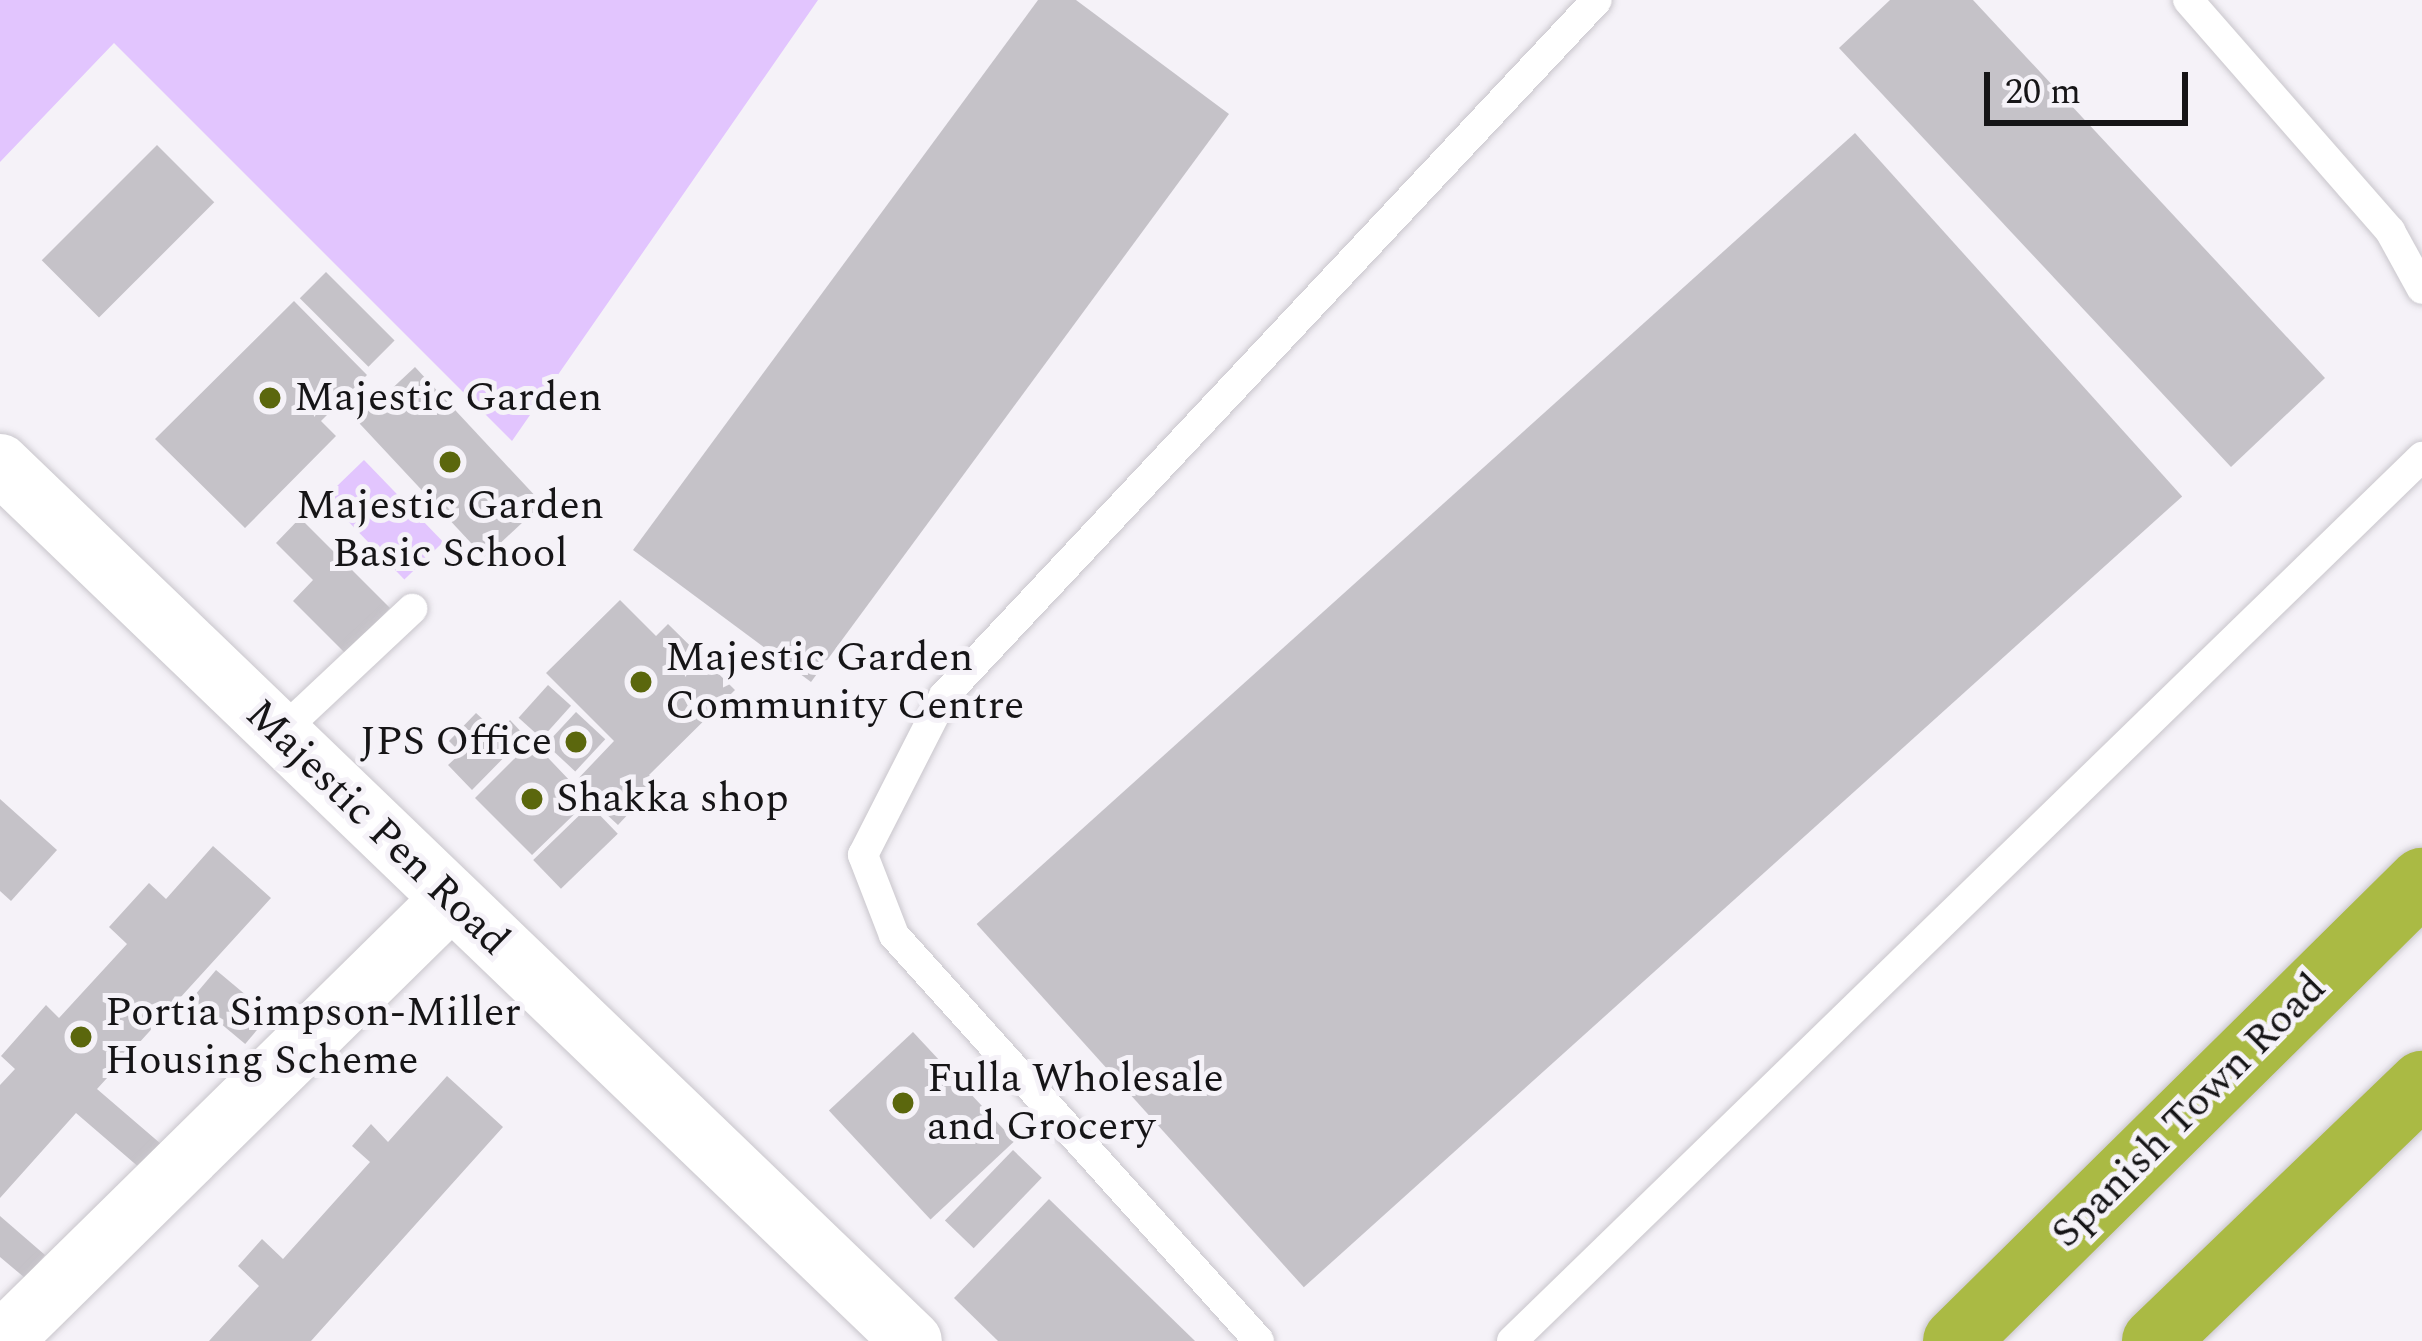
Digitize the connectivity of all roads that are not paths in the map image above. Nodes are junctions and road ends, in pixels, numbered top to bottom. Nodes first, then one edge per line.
1 (1597, 0) edge
2 (2188, 0) edge
3 (2422, 289) edge
4 (2422, 457) edge
5 (0, 464) edge
6 (412, 609) dead end
7 (279, 734) junction
8 (2422, 880) edge
9 (451, 899) junction
10 (2422, 1084) edge
11 (2, 1341) edge
12 (912, 1341) edge
13 (1259, 1341) edge
14 (1512, 1341) edge
15 (1956, 1341) edge
16 (2155, 1341) edge

1 - 13 lane
2 - 3 lane
4 - 14 lane
5 - 7 street, Majestic Pen Road
6 - 7 lane
7 - 9 street, Majestic Pen Road
8 - 15 highway, Spanish Town Road
9 - 11 street
9 - 12 street, Majestic Pen Road
10 - 16 highway

